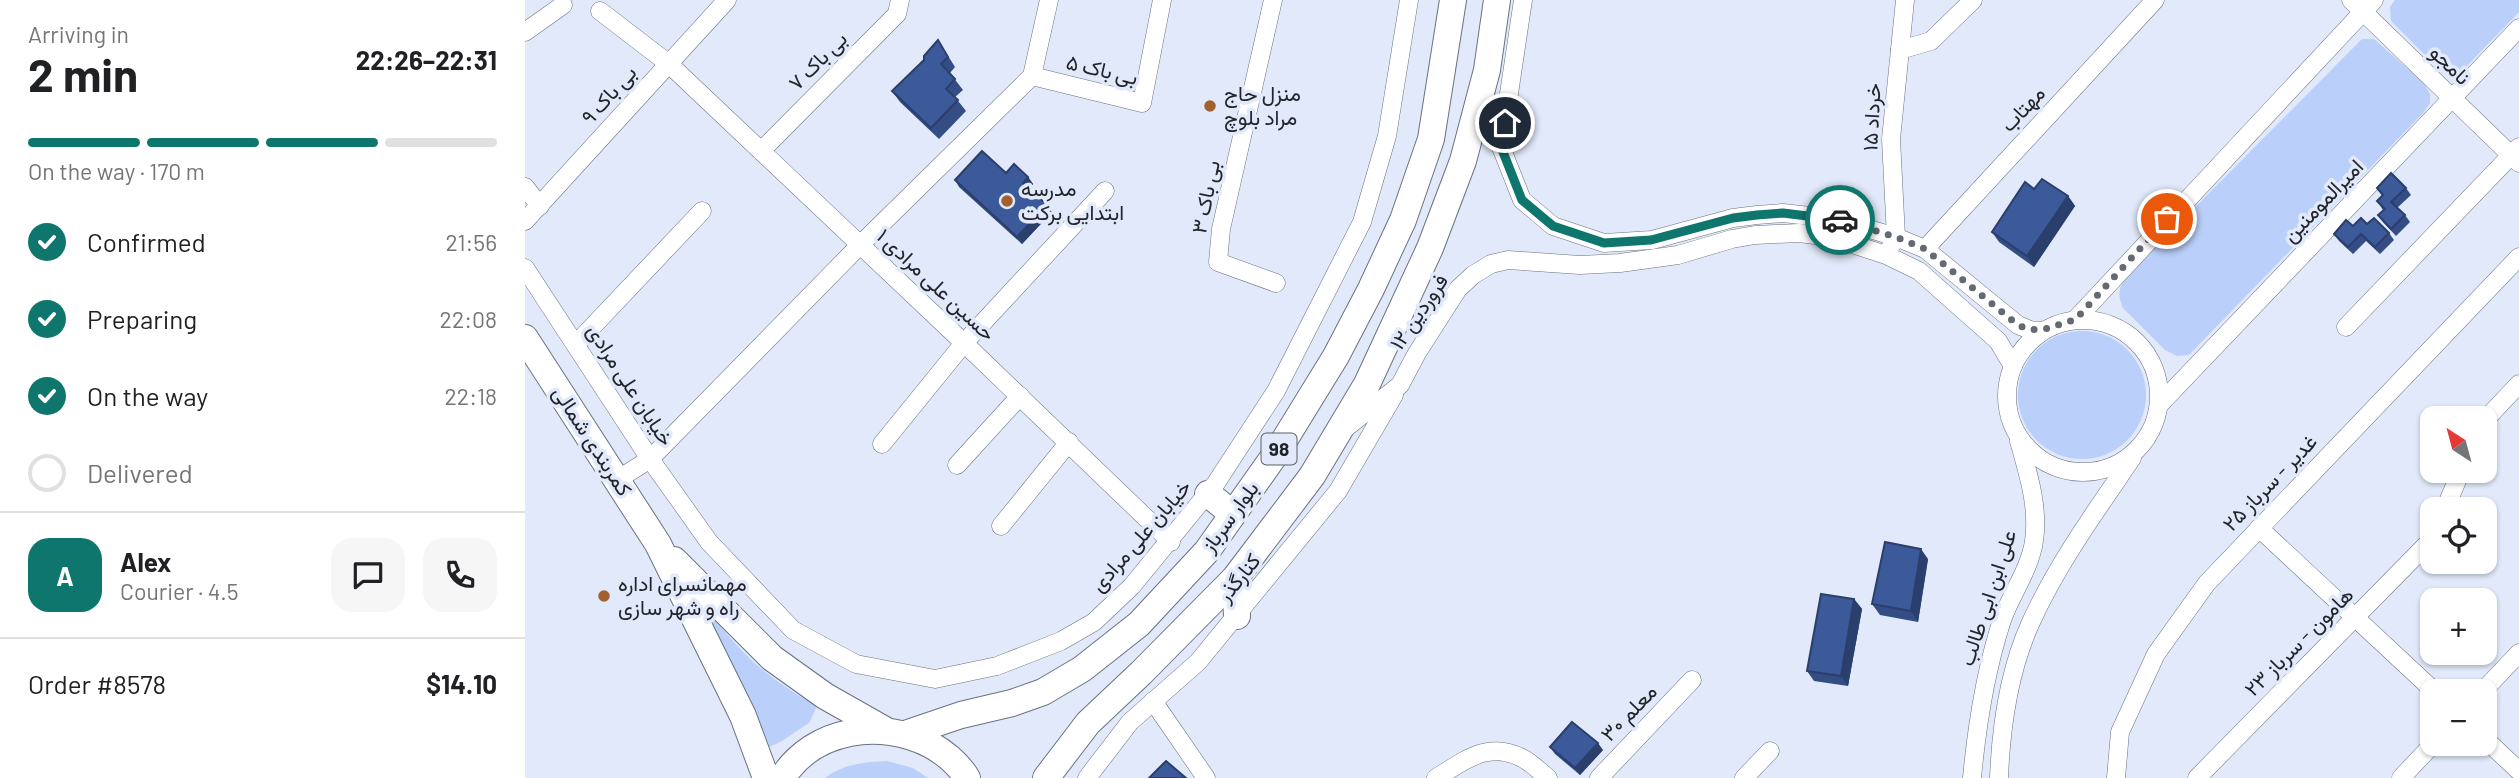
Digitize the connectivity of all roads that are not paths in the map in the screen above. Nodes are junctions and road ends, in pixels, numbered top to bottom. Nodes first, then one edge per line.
1 (727, 0) edge
2 (900, 0) edge
3 (1049, 0) edge
4 (1162, 0) edge
5 (1273, 0) edge
6 (1409, 0) edge
7 (1453, 0) edge
8 (1497, 0) edge
9 (1523, 0) edge
10 (1905, 0) edge
11 (1973, 0) edge
12 (2155, 0) edge
13 (2362, 4) edge
14 (563, 5) dead end
15 (600, 11) dead end
16 (2519, 28) edge
17 (525, 32) edge
18 (1900, 50) junction
19 (669, 64) junction
20 (1032, 76) junction
21 (2452, 99) junction
22 (761, 150) junction
23 (2516, 155) edge
24 (525, 187) edge
25 (1105, 191) dead end
26 (540, 206) junction
27 (702, 211) dead end
28 (525, 221) edge
29 (1896, 237) junction
30 (860, 245) junction
31 (1925, 249) junction
32 (1886, 255) junction
33 (2519, 257) edge
34 (525, 268) edge
35 (1276, 283) dead end
36 (2075, 320) junction
37 (2346, 327) dead end
38 (2043, 331) junction
39 (525, 338) edge
40 (964, 343) junction
41 (576, 344) junction
42 (2013, 366) junction
43 (2519, 384) edge
44 (1400, 385) junction
45 (1020, 396) junction
46 (2159, 405) junction
47 (2497, 407) edge
48 (2017, 434) junction
49 (1336, 435) junction
50 (1069, 442) junction
51 (882, 444) dead end
52 (2140, 447) junction
53 (650, 459) junction
54 (957, 465) dead end
55 (617, 480) junction
56 (1208, 494) junction
57 (1233, 514) junction
58 (1001, 526) dead end
59 (2259, 528) junction
60 (1171, 542) junction
61 (658, 544) junction
62 (2420, 551) edge
63 (1235, 578) junction
64 (1237, 616) junction
65 (2355, 617) junction
66 (2519, 653) edge
67 (2421, 679) edge
68 (2494, 679) edge
69 (1692, 680) dead end
70 (1153, 701) junction
71 (895, 732) junction
72 (2497, 750) edge
73 (1770, 751) dead end
74 (2422, 756) edge
75 (2519, 771) edge
76 (766, 778) edge
77 (782, 778) edge
78 (967, 778) edge
79 (1047, 778) edge
80 (1087, 778) edge
81 (1206, 778) edge
82 (1436, 778) edge
83 (1548, 778) edge
84 (1599, 778) edge
85 (1744, 778) edge
86 (1972, 778) edge
87 (1999, 778) edge
88 (2116, 778) edge
89 (2197, 778) edge
90 (2401, 778) edge

1 - 19 street, بی باک ۹
2 - 22 street, بی باک ۷
3 - 20 street
4 - 20 street, بی باک ۵
5 - 35 street, بی باک ۳
6 - 56 street, خیابان علی مرادی
7 - 57 highway, بلوار سرباز / 98
8 - 49 highway, بلوار سرباز / 98
9 - 29 street
10 - 18 street, ۱۵ خرداد
11 - 18 street
12 - 31 street, مهتاب
13 - 21 street, نامجو
13 - 36 street
14 - 17 street
15 - 19 street, حسین علی مرادی ۱
16 - 21 street, امیرالمومنین
18 - 29 street, ۱۵ خرداد
19 - 22 street, حسین علی مرادی ۱
19 - 26 street, بی باک ۹
20 - 30 street
21 - 23 street, نامجو
21 - 46 street, امیرالمومنین
22 - 30 street, حسین علی مرادی ۱
23 - 37 street
24 - 26 street
25 - 40 street
26 - 28 street, بی باک ۹
27 - 41 street
29 - 31 street
29 - 32 street
30 - 40 street, حسین علی مرادی ۱
30 - 53 street
31 - 38 street
32 - 42 street, ۱۲ فروردین
32 - 44 street, ۱۲ فروردین
33 - 59 street, غدیر - سرباز ۲۵
34 - 41 street, خیابان علی مرادی
36 - 38 street
36 - 46 street
38 - 42 street
39 - 55 highway, کمربندی شمالی
40 - 45 street, حسین علی مرادی ۱
40 - 51 street
41 - 53 street, خیابان علی مرادی
42 - 48 street
43 - 47 street
44 - 49 street, ۱۲ فروردین
44 - 64 street, کنارگذر
45 - 50 street, حسین علی مرادی ۱
45 - 54 street
46 - 52 street
48 - 52 street
48 - 86 street, علی ابن ابی طالب
49 - 63 highway, بلوار سرباز / 98
50 - 58 street
50 - 60 street, حسین علی مرادی ۱
52 - 87 street
53 - 55 street
53 - 60 street, خیابان علی مرادی
55 - 61 highway, کمربندی شمالی
56 - 57 highway
56 - 60 street, خیابان علی مرادی
57 - 71 highway, بلوار سرباز / 98
59 - 65 street
59 - 88 street, غدیر - سرباز ۲۵
61 - 71 highway
61 - 76 highway
62 - 65 street, هامون - سرباز ۲۳
63 - 64 highway
63 - 79 highway, بلوار سرباز / 98
64 - 70 street, کنارگذر
65 - 67 street
65 - 89 street, هامون - سرباز ۲۳
66 - 68 street
69 - 84 street, معلم ۳۰
70 - 80 street, کنارگذر
70 - 81 street
71 - 77 highway, 98
71 - 78 highway, 98
72 - 75 street
73 - 85 street
74 - 90 street
82 - 83 street

